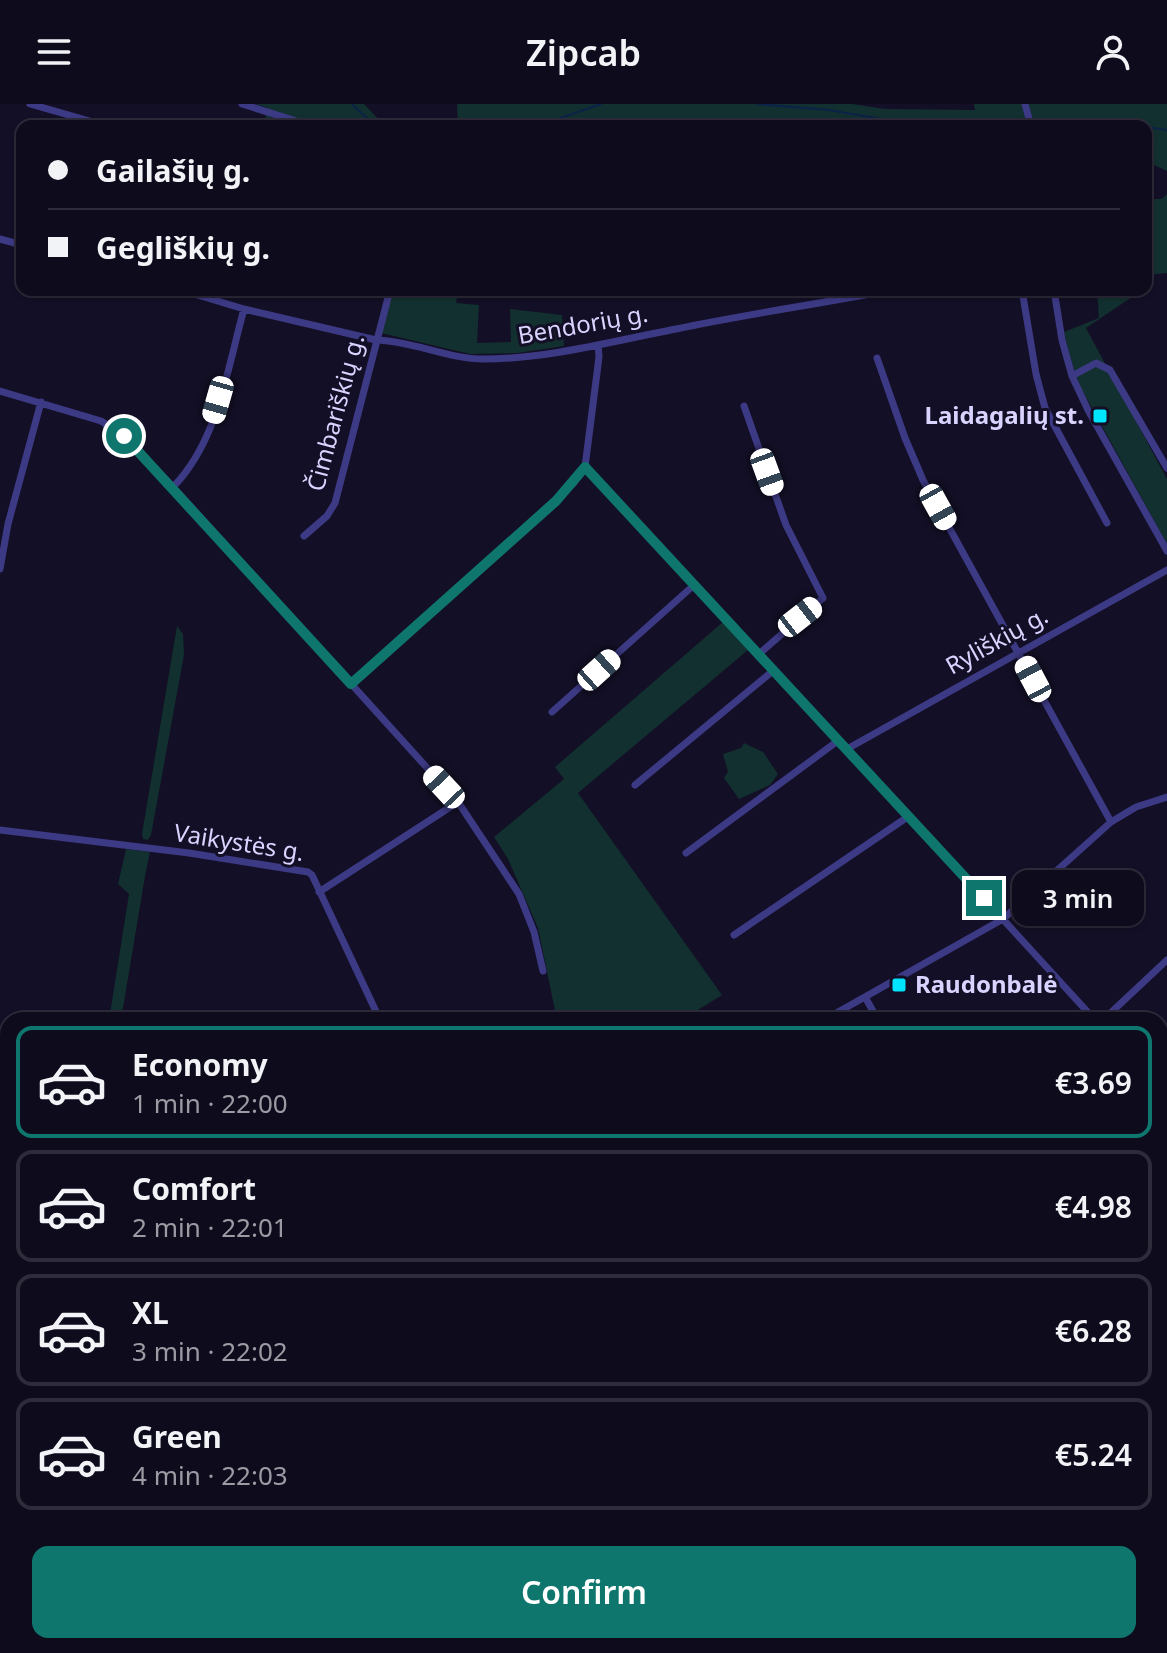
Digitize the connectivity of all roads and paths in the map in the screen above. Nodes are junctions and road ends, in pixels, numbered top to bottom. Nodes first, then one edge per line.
1 (30, 104) edge
2 (242, 104) edge
3 (86, 120) edge
4 (293, 120) edge
5 (201, 296) edge
6 (388, 296) edge
7 (859, 296) edge
8 (1023, 296) edge
9 (1055, 296) edge
10 (244, 309) junction
11 (376, 340) junction
12 (598, 345) junction
13 (877, 358) dead end
14 (1072, 376) junction
15 (0, 391) edge
16 (41, 402) junction
17 (744, 406) dead end
18 (585, 467) junction
19 (1167, 468) edge
20 (173, 487) junction
21 (1107, 523) dead end
22 (304, 536) dead end
23 (1167, 551) edge
24 (0, 569) edge
25 (1167, 570) edge
26 (694, 585) junction
27 (1019, 652) junction
28 (759, 654) junction
29 (774, 670) junction
30 (351, 684) junction
31 (552, 712) dead end
32 (839, 740) junction
33 (847, 749) junction
34 (635, 785) dead end
35 (1167, 797) edge
36 (458, 802) junction
37 (909, 816) junction
38 (1111, 822) junction
39 (0, 830) edge
40 (686, 853) dead end
41 (319, 892) junction
42 (1003, 919) junction
43 (734, 935) dead end
44 (1167, 960) edge
45 (543, 971) dead end
46 (865, 997) junction
47 (376, 1012) edge
48 (838, 1012) edge
49 (873, 1012) edge
50 (1088, 1012) edge
51 (1112, 1012) edge

1 - 3 street
2 - 4 street
5 - 10 street, Bendorių g.
6 - 11 street, Čimbariškių g.
7 - 12 street, Bendorių g.
8 - 21 street
9 - 14 street
10 - 11 street, Bendorių g.
10 - 20 street
11 - 12 street, Bendorių g.
11 - 22 street, Čimbariškių g.
12 - 18 street
13 - 27 street
14 - 19 street
14 - 23 street
15 - 16 street
16 - 20 street
16 - 24 street
17 - 28 street
18 - 26 street
18 - 30 street
20 - 30 street
25 - 27 street, Ryliškių g.
26 - 28 street
26 - 31 street
27 - 33 street, Ryliškių g.
27 - 38 street
28 - 29 street
29 - 32 street
29 - 34 street
30 - 36 street
32 - 33 street
32 - 40 street
33 - 37 street
35 - 38 street
36 - 41 street
36 - 45 street
37 - 42 street
37 - 43 street
38 - 42 street
39 - 41 street, Vaikystės g.
41 - 47 street, Vaikystės g.
42 - 46 street
42 - 50 street
44 - 51 street
46 - 48 street
46 - 49 street

